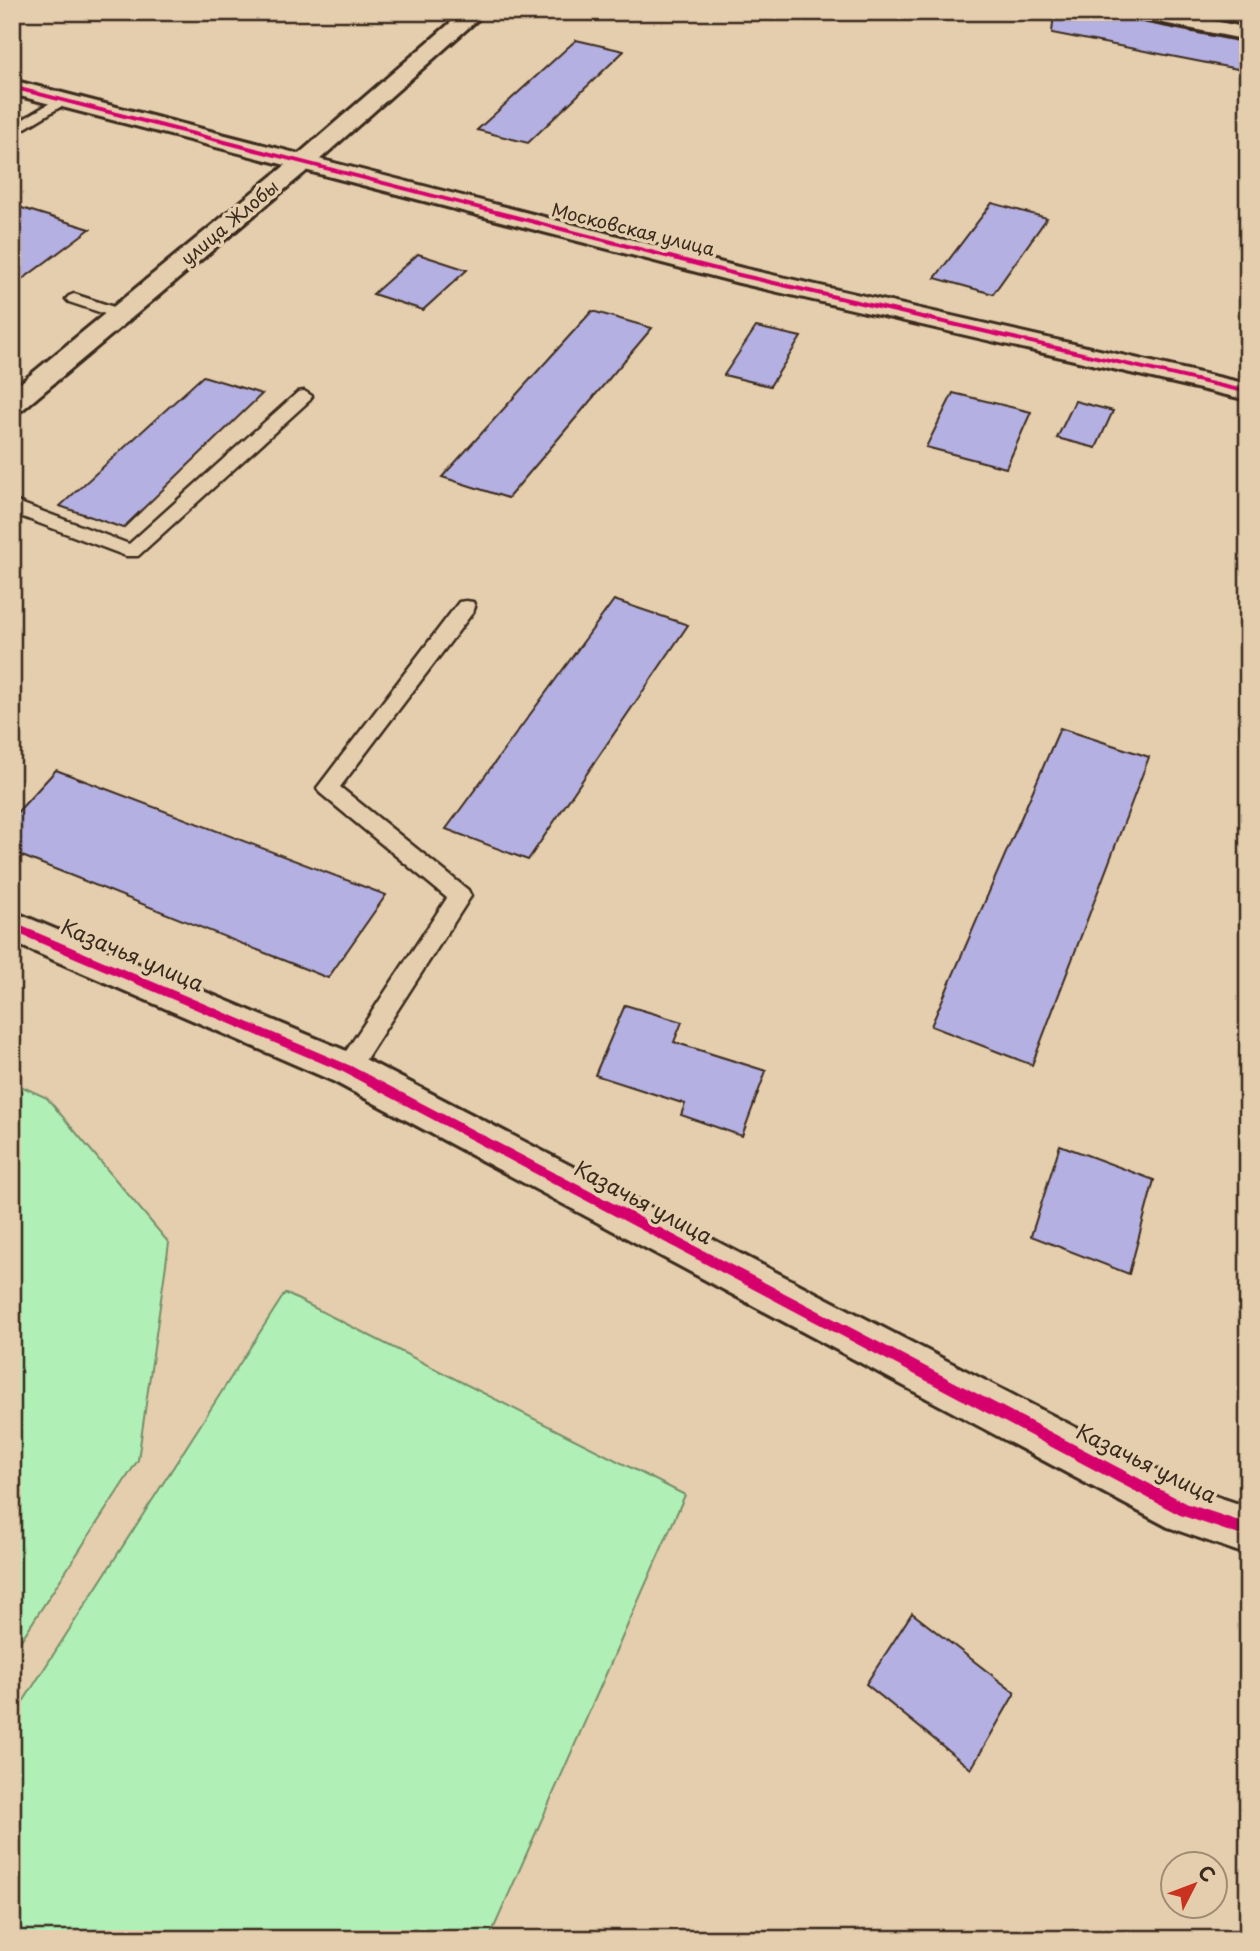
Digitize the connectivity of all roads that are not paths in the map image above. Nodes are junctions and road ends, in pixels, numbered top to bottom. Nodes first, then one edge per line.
1 (476, 12) edge
2 (1138, 12) edge
3 (1248, 34) edge
4 (12, 87) edge
5 (60, 101) junction
6 (12, 132) edge
7 (302, 164) junction
8 (74, 299) dead end
9 (120, 314) junction
10 (1248, 392) edge
11 (304, 396) dead end
12 (12, 404) edge
13 (12, 506) edge
14 (466, 607) dead end
15 (12, 926) edge
16 (347, 1069) junction
17 (1248, 1531) edge

1 - 7 street, улица Жлобы
2 - 3 street
4 - 5 street, Московская улица
5 - 6 lane
5 - 7 street, Московская улица
7 - 9 street, улица Жлобы
7 - 10 street, Московская улица
8 - 9 lane
9 - 12 street, улица Жлобы
11 - 13 lane
14 - 16 lane
15 - 16 street, Казачья улица
16 - 17 street, Казачья улица

